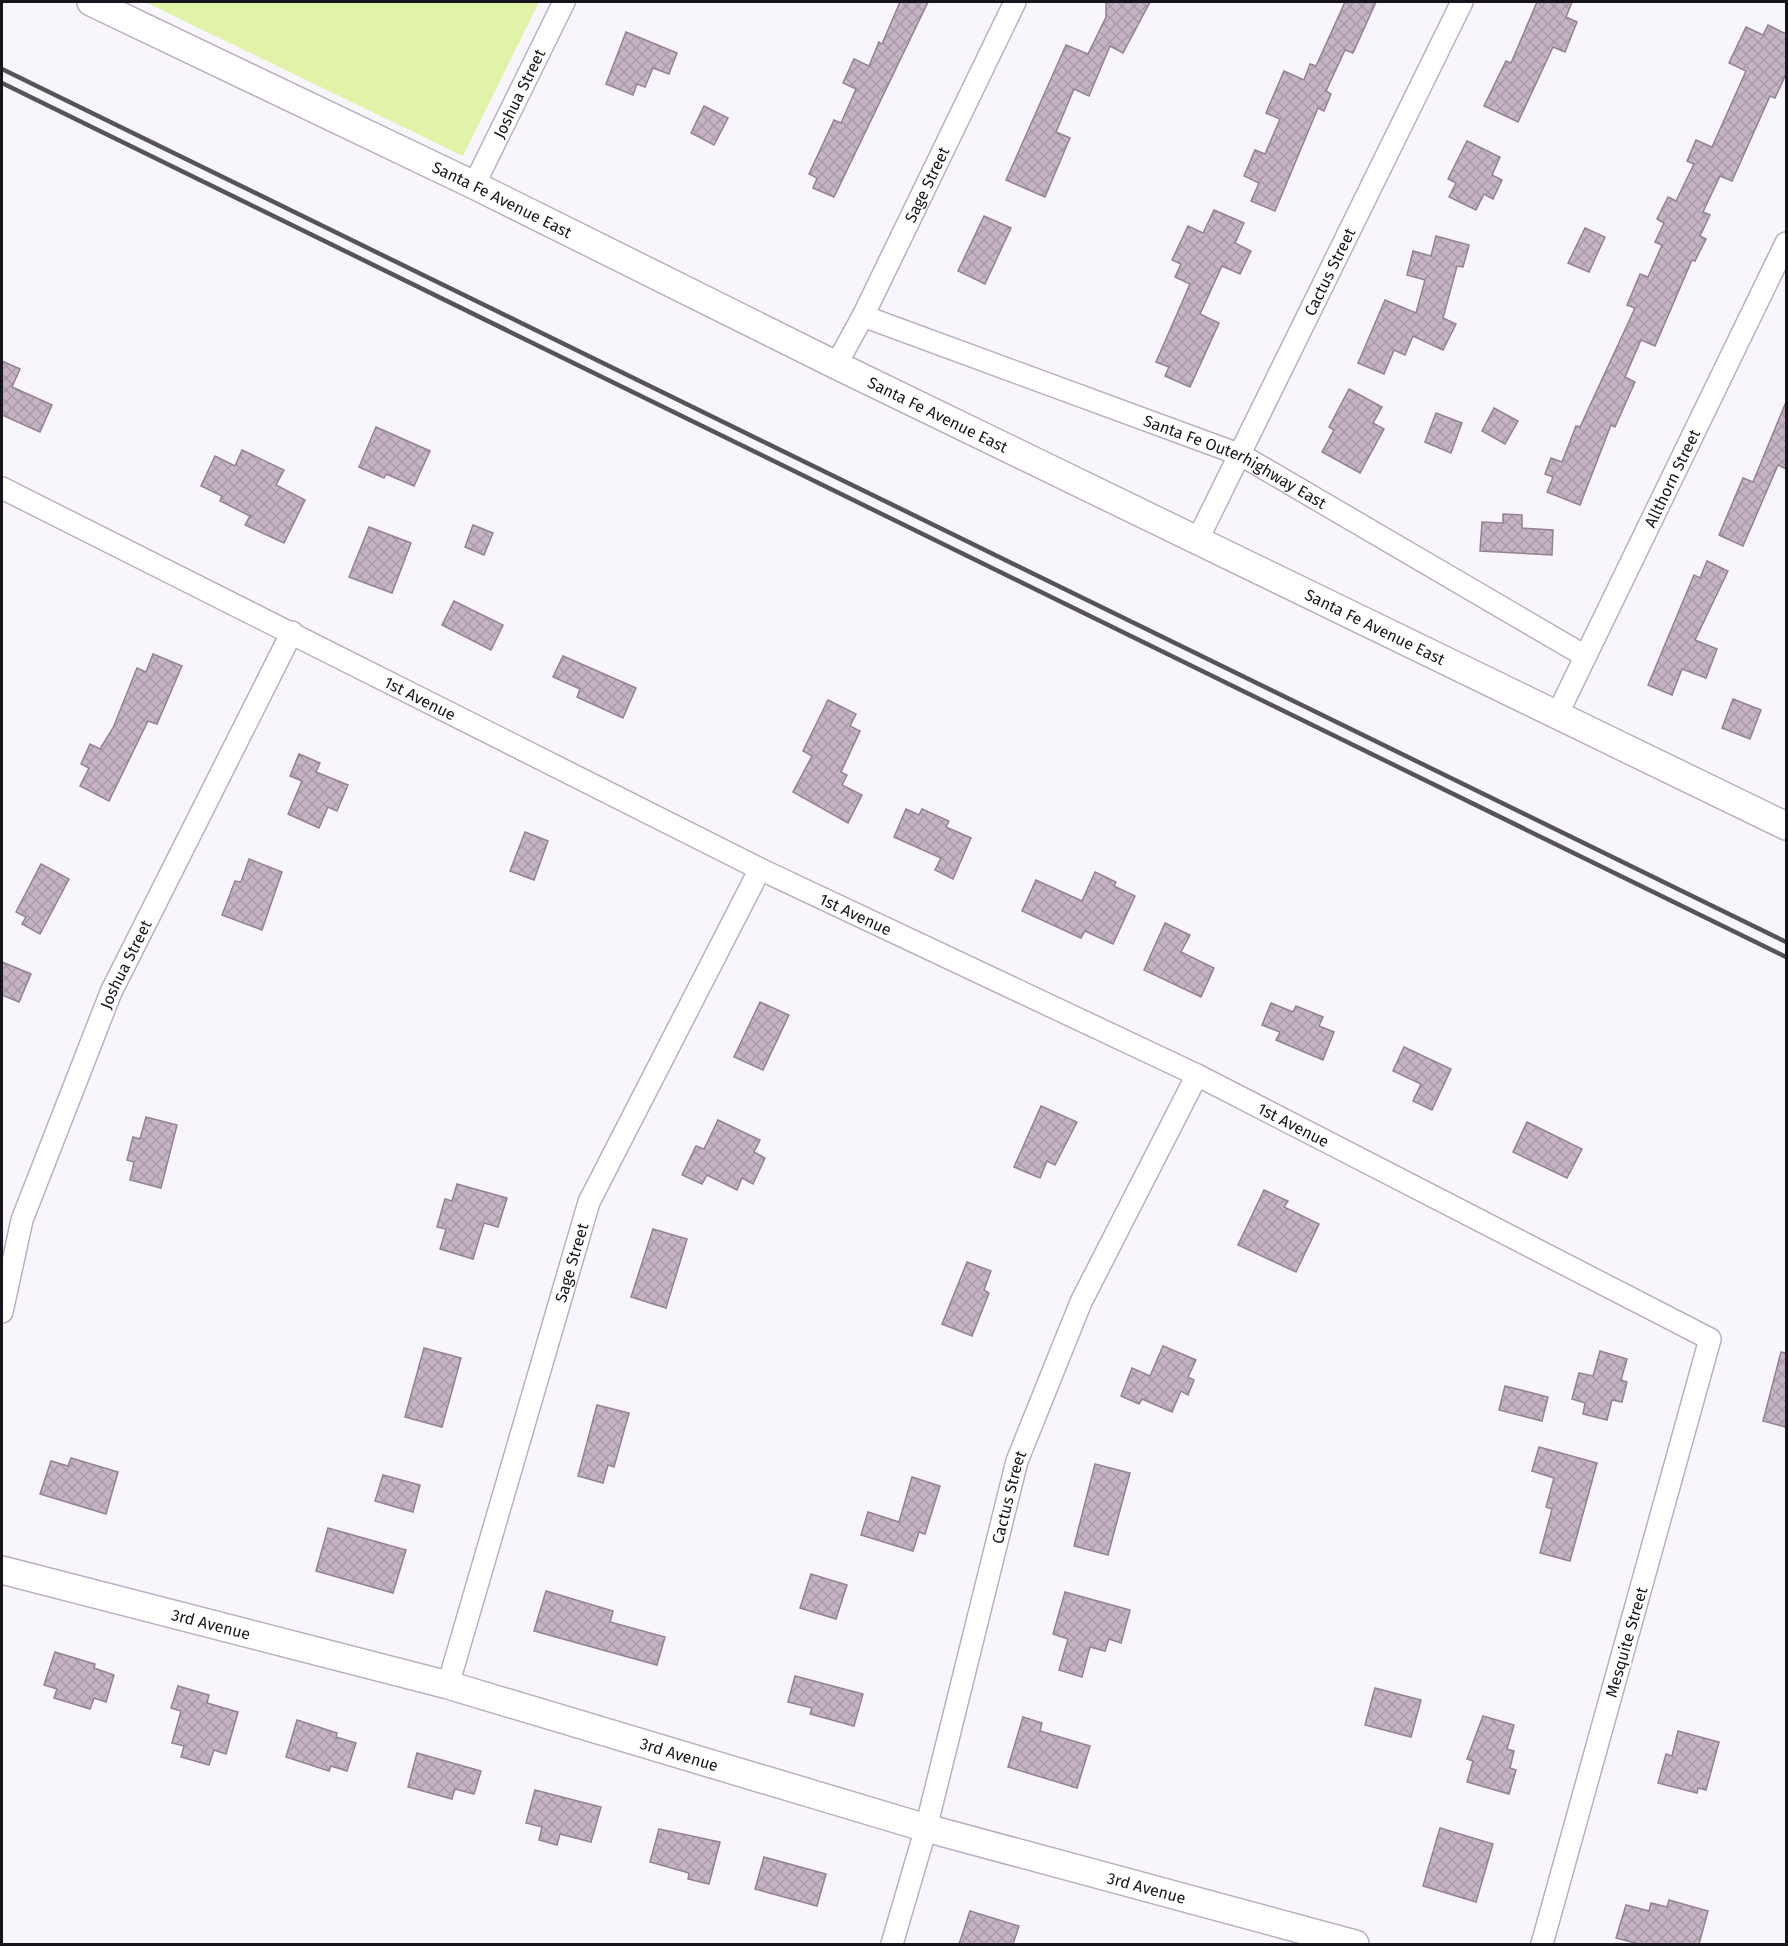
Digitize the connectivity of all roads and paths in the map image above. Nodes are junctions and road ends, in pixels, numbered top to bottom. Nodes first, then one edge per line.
1 (91, 2) edge
2 (564, 2) edge
3 (1015, 2) edge
4 (1462, 2) edge
5 (474, 185) junction
6 (1786, 243) edge
7 (863, 316) junction
8 (836, 365) junction
9 (1241, 455) junction
10 (2, 488) edge
11 (1197, 541) junction
12 (292, 632) junction
13 (1585, 656) junction
14 (1558, 713) junction
15 (1786, 826) edge
16 (760, 869) junction
17 (1197, 1075) junction
18 (2, 1312) edge
19 (1710, 1339) joint
20 (2, 1570) edge
21 (448, 1684) junction
22 (926, 1828) junction
23 (892, 1944) edge
24 (1355, 1944) edge
25 (1542, 1944) edge

1 - 5 street, Santa Fe Avenue East
2 - 5 street, Joshua Street
3 - 7 street, Sage Street
4 - 9 street, Cactus Street
5 - 8 street, Santa Fe Avenue East
6 - 13 street, Allthorn Street
7 - 8 street, Sage Street
7 - 9 street, Santa Fe Outerhighway East
8 - 11 street, Santa Fe Avenue East
9 - 11 street, Cactus Street
9 - 13 street, Santa Fe Outerhighway East
10 - 12 street, 1st Avenue
11 - 14 street, Santa Fe Avenue East
12 - 16 street, 1st Avenue
12 - 18 street, Joshua Street
13 - 14 street, Allthorn Street
14 - 15 street, Santa Fe Avenue East
16 - 17 street, 1st Avenue
16 - 21 street, Sage Street
17 - 19 street, 1st Avenue
17 - 22 street, Cactus Street
19 - 25 street, Mesquite Street
20 - 21 street, 3rd Avenue
21 - 22 street, 3rd Avenue
22 - 23 street, Cactus Street
22 - 24 street, 3rd Avenue

